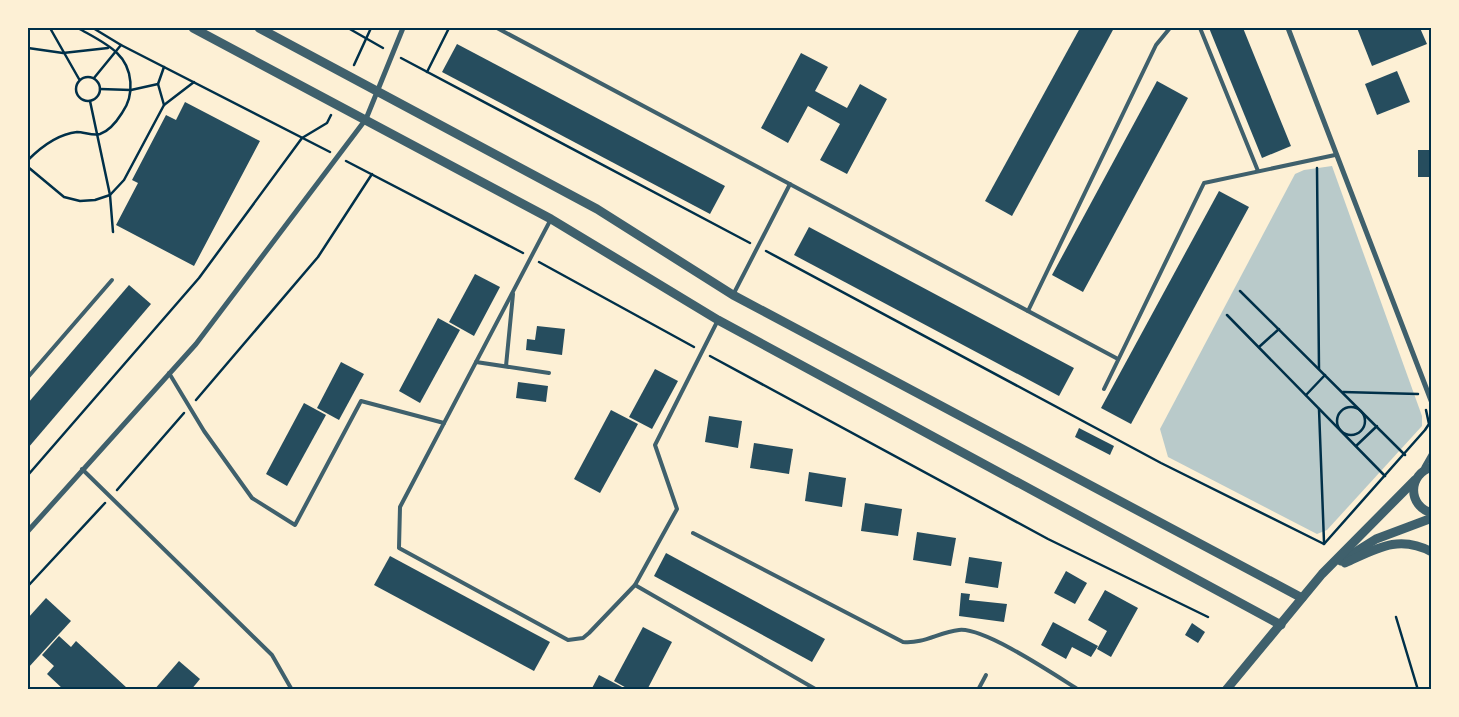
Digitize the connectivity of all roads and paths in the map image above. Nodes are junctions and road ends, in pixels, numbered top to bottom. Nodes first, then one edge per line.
1 (50, 28) edge
2 (78, 28) edge
3 (93, 28) edge
4 (193, 28) edge
5 (259, 28) edge
6 (348, 28) edge
7 (403, 28) edge
8 (449, 28) edge
9 (497, 28) edge
10 (1170, 28) edge
11 (1200, 28) edge
12 (1288, 28) edge
13 (121, 45) junction
14 (28, 48) edge
15 (110, 48) junction
16 (116, 52) junction
17 (63, 53) junction
18 (393, 54) junction
19 (164, 67) junction
20 (427, 72) junction
21 (94, 78) junction
22 (80, 79) junction
23 (194, 82) junction
24 (158, 84) junction
25 (100, 89) junction
26 (131, 90) junction
27 (379, 91) junction
28 (90, 101) junction
29 (164, 105) junction
30 (366, 119) junction
31 (99, 134) junction
32 (302, 138) junction
33 (1335, 155) junction
34 (338, 156) junction
35 (1316, 159) junction
36 (28, 160) edge
37 (28, 167) edge
38 (1258, 171) junction
39 (372, 174) junction
40 (790, 184) junction
41 (110, 195) junction
42 (551, 220) junction
43 (113, 232) dead end
44 (758, 247) junction
45 (531, 257) junction
46 (112, 280) dead end
47 (514, 291) junction
48 (1240, 291) dead end
49 (733, 295) junction
50 (1028, 311) junction
51 (1227, 315) dead end
52 (718, 320) junction
53 (1279, 329) junction
54 (1259, 347) junction
55 (703, 352) junction
56 (1118, 359) junction
57 (476, 362) junction
58 (506, 366) junction
59 (1319, 369) junction
60 (169, 373) junction
61 (549, 373) dead end
62 (1325, 375) junction
63 (28, 377) edge
64 (1417, 385) dead end
65 (1104, 389) dead end
66 (1426, 390) junction
67 (1342, 392) junction
68 (1306, 395) junction
69 (1432, 395) edge
70 (1432, 403) edge
71 (190, 407) junction
72 (1319, 408) junction
73 (1425, 409) dead end
74 (1360, 411) junction
75 (444, 423) junction
76 (1376, 426) junction
77 (1341, 431) junction
78 (1356, 447) junction
79 (1432, 453) edge
80 (1405, 455) junction
81 (1432, 459) edge
82 (82, 469) junction
83 (1423, 472) edge
84 (28, 475) edge
85 (1385, 476) junction
86 (110, 496) junction
87 (1431, 517) edge
88 (28, 530) edge
89 (693, 532) dead end
90 (1324, 544) junction
91 (1432, 552) edge
92 (1322, 574) junction
93 (635, 585) junction
94 (28, 586) edge
95 (1302, 598) junction
96 (1396, 617) dead end
97 (1208, 618) dead end
98 (1281, 625) junction
99 (986, 675) dead end
100 (292, 690) edge
101 (817, 690) edge
102 (978, 690) edge
103 (1078, 690) edge
104 (1226, 690) edge
105 (1418, 690) edge

1 - 17 path
2 - 15 path
3 - 13 path
4 - 30 street
5 - 27 street
6 - 18 path
7 - 18 street
8 - 20 path
9 - 40 lane
10 - 50 lane
11 - 38 lane
12 - 33 street
13 - 16 path
13 - 19 path
14 - 17 path
15 - 16 path
15 - 17 path
16 - 21 path
16 - 26 path
17 - 22 path
18 - 20 path
18 - 27 street
19 - 23 path
19 - 24 path
20 - 44 path
21 - 22 path
21 - 25 path
22 - 28 path
23 - 29 path
23 - 32 path
24 - 26 path
24 - 29 path
25 - 26 path
25 - 28 path
26 - 31 path
27 - 30 street
27 - 49 street
28 - 31 path
29 - 41 path
30 - 34 street
30 - 42 street
31 - 36 path
31 - 41 path
32 - 34 path
32 - 84 path
33 - 35 lane
33 - 66 street
34 - 39 path
34 - 60 street
35 - 38 lane
35 - 59 path
37 - 41 path
38 - 56 lane
39 - 45 path
39 - 71 path
40 - 44 lane
40 - 50 lane
41 - 43 path
42 - 45 lane
42 - 52 street
44 - 49 lane
44 - 90 path
45 - 47 lane
45 - 55 path
46 - 63 lane
47 - 57 lane
47 - 58 lane
48 - 53 path
49 - 95 street
50 - 56 lane
51 - 54 path
52 - 55 lane
52 - 98 street
53 - 54 path
53 - 59 path
54 - 68 path
55 - 93 lane
55 - 97 path
56 - 65 lane
57 - 58 lane
57 - 75 lane
58 - 61 lane
59 - 62 path
60 - 71 lane
60 - 82 street
62 - 67 path
62 - 68 path
64 - 67 path
66 - 69 street
66 - 70 street
67 - 74 path
68 - 72 path
71 - 75 lane
71 - 86 path
72 - 77 path
72 - 90 path
73 - 80 path
74 - 76 path
74 - 77 path
74 - 77 path
75 - 93 lane
76 - 78 path
76 - 80 path
77 - 78 path
78 - 85 path
79 - 83 street
80 - 85 path
81 - 83 street
82 - 86 lane
82 - 88 street
83 - 87 street
83 - 92 street
85 - 90 path
86 - 94 path
86 - 100 lane
87 - 92 street
89 - 103 lane
91 - 92 street
92 - 95 street
93 - 101 lane
95 - 98 street
96 - 105 path
98 - 104 street
99 - 102 lane

